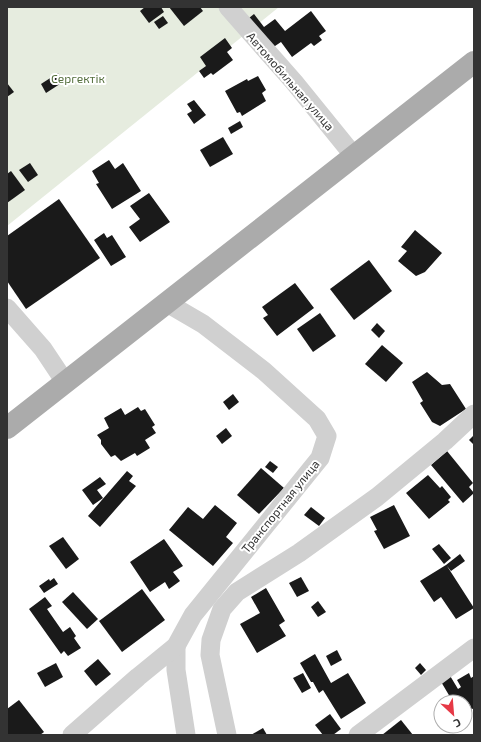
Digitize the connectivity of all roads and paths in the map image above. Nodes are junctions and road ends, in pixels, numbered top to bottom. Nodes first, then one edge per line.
1 (228, 7) edge
2 (474, 62) edge
3 (354, 156) junction
4 (167, 303) junction
5 (7, 308) edge
6 (65, 382) junction
7 (474, 414) edge
8 (7, 428) edge
9 (176, 646) junction
10 (474, 648) edge
11 (72, 735) edge
12 (186, 735) edge
13 (227, 735) edge
14 (358, 735) edge

1 - 3 street, Автомобильная улица
2 - 3 main road
3 - 4 main road
4 - 6 main road
4 - 9 street, Транспортная улица
5 - 6 street
6 - 8 main road
7 - 13 street
9 - 11 street
9 - 12 street
10 - 14 street

